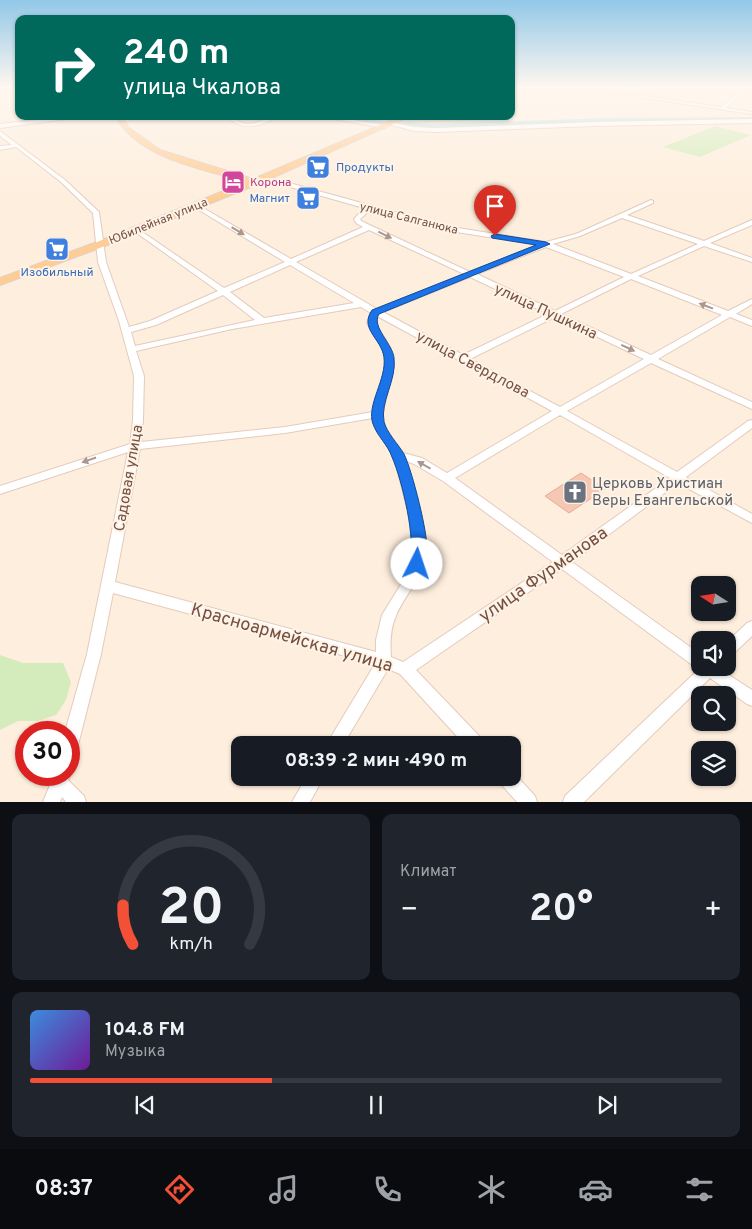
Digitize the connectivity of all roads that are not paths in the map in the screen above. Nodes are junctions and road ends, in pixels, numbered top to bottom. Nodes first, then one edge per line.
1 (14, 124) edge
2 (123, 124) edge
3 (238, 124) edge
4 (251, 124) edge
5 (384, 124) edge
6 (583, 124) edge
7 (388, 125) junction
8 (0, 126) edge
9 (0, 133) edge
10 (15, 146) junction
11 (0, 148) edge
12 (264, 178) junction
13 (254, 182) junction
14 (651, 202) dead end
15 (196, 206) junction
16 (368, 208) junction
17 (622, 216) junction
18 (752, 222) edge
19 (369, 227) junction
20 (136, 230) junction
21 (101, 244) junction
22 (546, 244) junction
23 (703, 244) junction
24 (752, 260) edge
25 (290, 262) junction
26 (468, 275) junction
27 (630, 277) junction
28 (0, 282) edge
29 (0, 288) edge
30 (225, 292) junction
31 (752, 301) edge
32 (362, 304) junction
33 (376, 312) junction
34 (553, 314) junction
35 (728, 314) junction
36 (261, 320) junction
37 (752, 323) edge
38 (126, 331) junction
39 (131, 350) junction
40 (462, 358) junction
41 (650, 358) junction
42 (752, 406) edge
43 (560, 411) junction
44 (377, 414) junction
45 (752, 423) edge
46 (135, 446) junction
47 (398, 456) junction
48 (677, 477) junction
49 (447, 478) junction
50 (0, 490) edge
51 (752, 519) edge
52 (561, 563) junction
53 (108, 586) junction
54 (752, 627) edge
55 (736, 642) edge
56 (691, 655) edge
57 (384, 662) junction
58 (405, 669) junction
59 (696, 676) edge
60 (720, 676) edge
61 (752, 699) edge
62 (76, 721) edge
63 (339, 736) edge
64 (468, 736) edge
65 (58, 786) edge
66 (66, 786) edge
67 (309, 786) edge
68 (514, 786) edge
69 (50, 802) edge
70 (78, 802) edge
71 (300, 802) edge
72 (529, 802) edge
73 (572, 802) edge

1 - 8 street
2 - 13 main road
3 - 4 street
5 - 7 street
6 - 7 street
7 - 12 main road, Юбилейная улица
9 - 10 street, Садовая улица
10 - 11 street
10 - 21 street, Садовая улица
12 - 13 main road, Юбилейная улица
12 - 16 street, улица Салганюка
13 - 15 main road, Юбилейная улица
14 - 17 street
15 - 20 main road, Юбилейная улица
15 -> 25 street, улица Свердлова
16 - 19 street
16 - 22 street, улица Салганюка
17 - 22 street
17 - 23 street
18 - 23 street
19 - 25 street
19 -> 26 street, улица Пушкина
20 - 21 main road, Юбилейная улица
20 - 30 street
21 - 28 main road, Юбилейная улица
21 - 29 main road, Юбилейная улица
21 - 38 street, Садовая улица
22 - 26 street
22 - 27 street, улица Салганюка
23 - 24 street
23 - 27 street
25 - 30 street
25 - 32 street, улица Свердлова
26 - 33 street
26 - 34 street, улица Пушкина
27 - 34 street
35 -> 27 street, улица Салганюка
30 - 36 street
30 - 38 street
31 - 35 street
32 - 33 street, улица Свердлова
32 - 36 street
33 - 40 street, улица Свердлова
33 - 44 street
34 - 40 street
34 -> 41 street, улица Пушкина
35 - 37 street, улица Салганюка
35 - 41 street
36 - 39 street
38 - 39 street, Садовая улица
39 - 46 street, Садовая улица
40 - 43 street, улица Свердлова
41 - 42 street, улица Пушкина
41 - 43 street
43 - 48 street, улица Свердлова
43 - 49 street
44 - 46 street
44 - 47 street
45 - 48 street, улица Фурманова
46 -> 50 street
46 - 53 street, Садовая улица
49 -> 47 street
47 - 57 street
48 - 51 street, улица Свердлова
48 - 52 street, улица Фурманова
49 - 52 street
52 - 56 street
52 - 58 street, улица Фурманова
53 - 57 street, Красноармейская улица
53 - 62 street, Садовая улица
54 - 55 street
57 - 58 street, Красноармейская улица
57 - 63 street
58 - 64 street, Красноармейская улица
59 - 73 street
60 - 61 street
65 - 69 street
66 - 70 street
67 - 71 street
68 - 72 street

